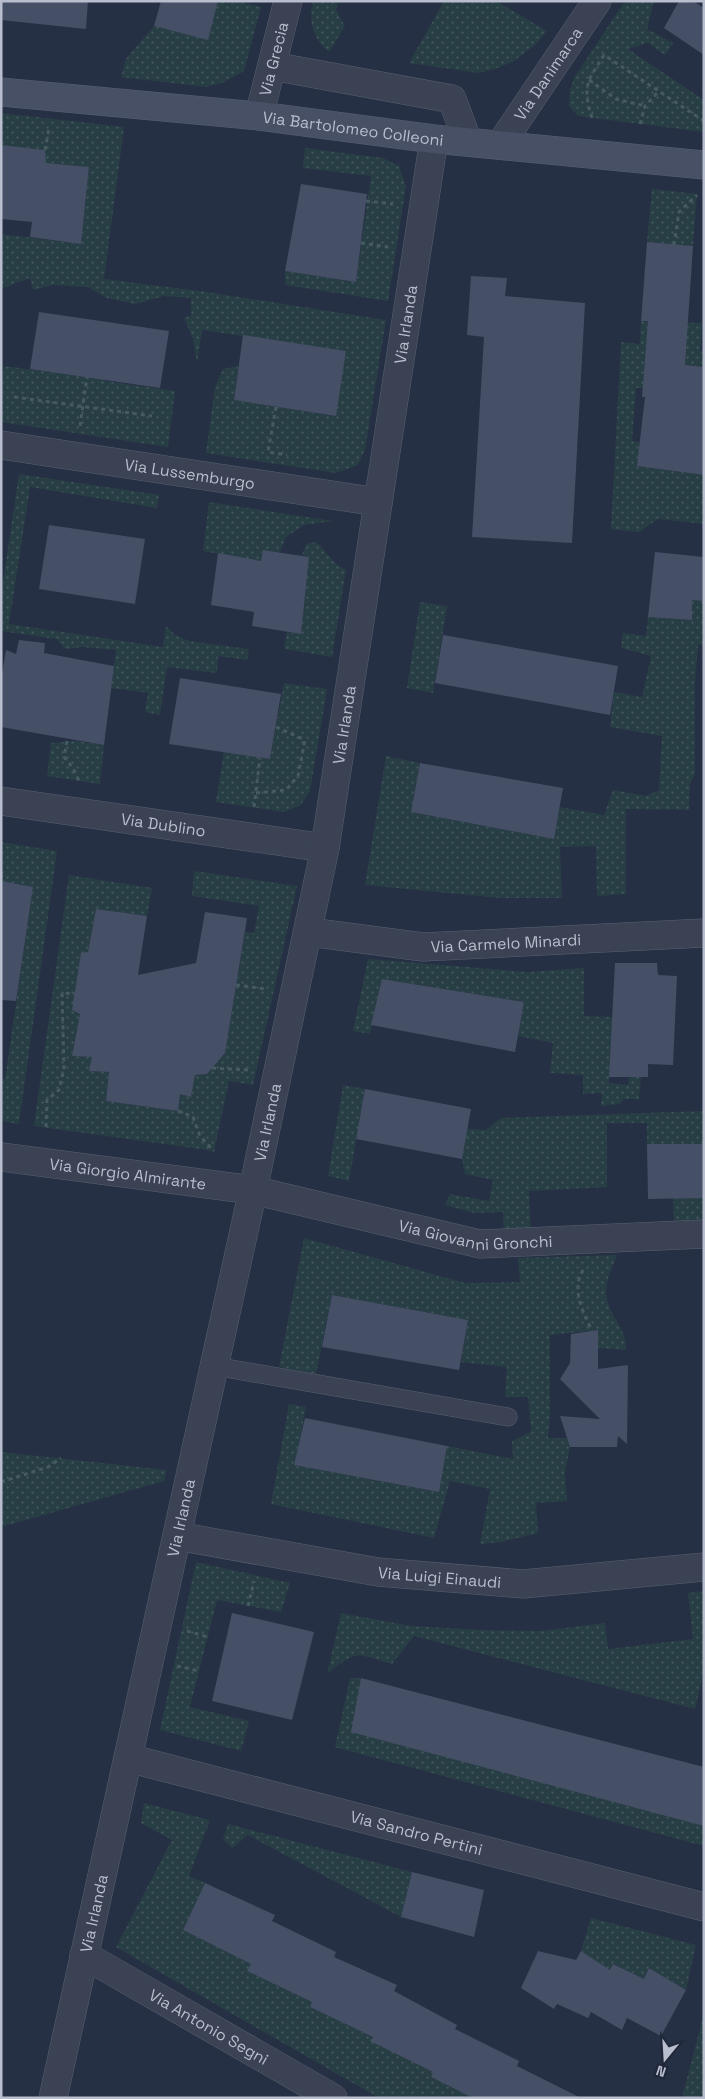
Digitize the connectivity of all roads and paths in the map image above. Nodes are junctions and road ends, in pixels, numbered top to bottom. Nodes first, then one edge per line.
1 (288, 1) edge
2 (597, 1) edge
3 (272, 66) junction
4 (589, 80) junction
5 (659, 91) junction
6 (1, 92) edge
7 (646, 106) junction
8 (259, 116) junction
9 (592, 118) dead end
10 (704, 121) edge
11 (640, 124) dead end
12 (57, 130) dead end
13 (434, 139) junction
14 (468, 142) junction
15 (500, 145) junction
16 (45, 150) dead end
17 (704, 165) edge
18 (697, 194) dead end
19 (366, 201) dead end
20 (394, 204) dead end
21 (361, 243) dead end
22 (674, 245) dead end
23 (396, 248) dead end
24 (87, 377) dead end
25 (14, 396) dead end
26 (82, 406) junction
27 (276, 407) dead end
28 (152, 416) dead end
29 (79, 434) dead end
30 (1, 445) edge
31 (295, 456) dead end
32 (378, 502) junction
33 (276, 727) dead end
34 (305, 740) junction
35 (68, 741) dead end
36 (311, 743) dead end
37 (260, 758) dead end
38 (80, 781) dead end
39 (256, 793) junction
40 (1, 801) edge
41 (254, 808) dead end
42 (325, 848) junction
43 (1, 873) edge
44 (3, 882) dead end
45 (309, 932) junction
46 (704, 933) edge
47 (236, 985) dead end
48 (274, 990) dead end
49 (75, 994) dead end
50 (212, 1068) dead end
51 (256, 1071) dead end
52 (178, 1112) dead end
53 (46, 1127) dead end
54 (214, 1150) dead end
55 (1, 1157) edge
56 (253, 1190) junction
57 (704, 1234) edge
58 (584, 1268) dead end
59 (592, 1331) dead end
60 (214, 1366) junction
61 (508, 1417) dead end
62 (61, 1458) dead end
63 (1, 1482) edge
64 (177, 1536) junction
65 (704, 1567) edge
66 (255, 1575) dead end
67 (248, 1606) dead end
68 (182, 1630) dead end
69 (208, 1637) dead end
70 (174, 1666) dead end
71 (199, 1671) dead end
72 (128, 1758) junction
73 (704, 1907) edge
74 (84, 1955) junction
75 (53, 2098) edge
76 (333, 2098) edge

1 - 3 street, Via Grecia
2 - 15 street, Via Danimarca
3 - 8 street, Via Grecia
3 - 14 street
4 - 5 path
4 - 7 path
4 - 9 path
5 - 7 path
5 - 10 path
6 - 8 main road, Via Bartolomeo Colleoni
7 - 11 path
8 - 13 main road, Via Bartolomeo Colleoni
12 - 16 path
13 - 14 main road, Via Bartolomeo Colleoni
13 - 32 street, Via Irlanda
14 - 15 main road, Via Bartolomeo Colleoni
15 - 17 main road, Via Bartolomeo Colleoni
18 - 22 path
19 - 20 path
21 - 23 path
24 - 26 path
25 - 26 path
26 - 28 path
26 - 29 path
27 - 31 path
30 - 32 street, Via Lussemburgo
32 - 42 street, Via Irlanda
33 - 34 path
34 - 36 path
34 - 39 path
35 - 38 path
37 - 39 path
39 - 41 path
40 - 42 street, Via Dublino
42 - 45 street, Via Irlanda
43 - 44 path
45 - 46 street, Via Carmelo Minardi
45 - 56 street, Via Irlanda
47 - 48 path
49 - 53 path
50 - 51 path
52 - 54 path
55 - 56 street, Via Giorgio Almirante
56 - 57 street, Via Giovanni Gronchi
56 - 60 street, Via Irlanda
58 - 59 path
60 - 61 lane
60 - 64 street, Via Irlanda
62 - 63 path
64 - 65 street, Via Luigi Einaudi
64 - 72 street, Via Irlanda
66 - 67 path
68 - 69 path
70 - 71 path
72 - 73 street, Via Sandro Pertini
72 - 74 street, Via Irlanda
74 - 75 street, Via Irlanda
74 - 76 street, Via Antonio Segni

